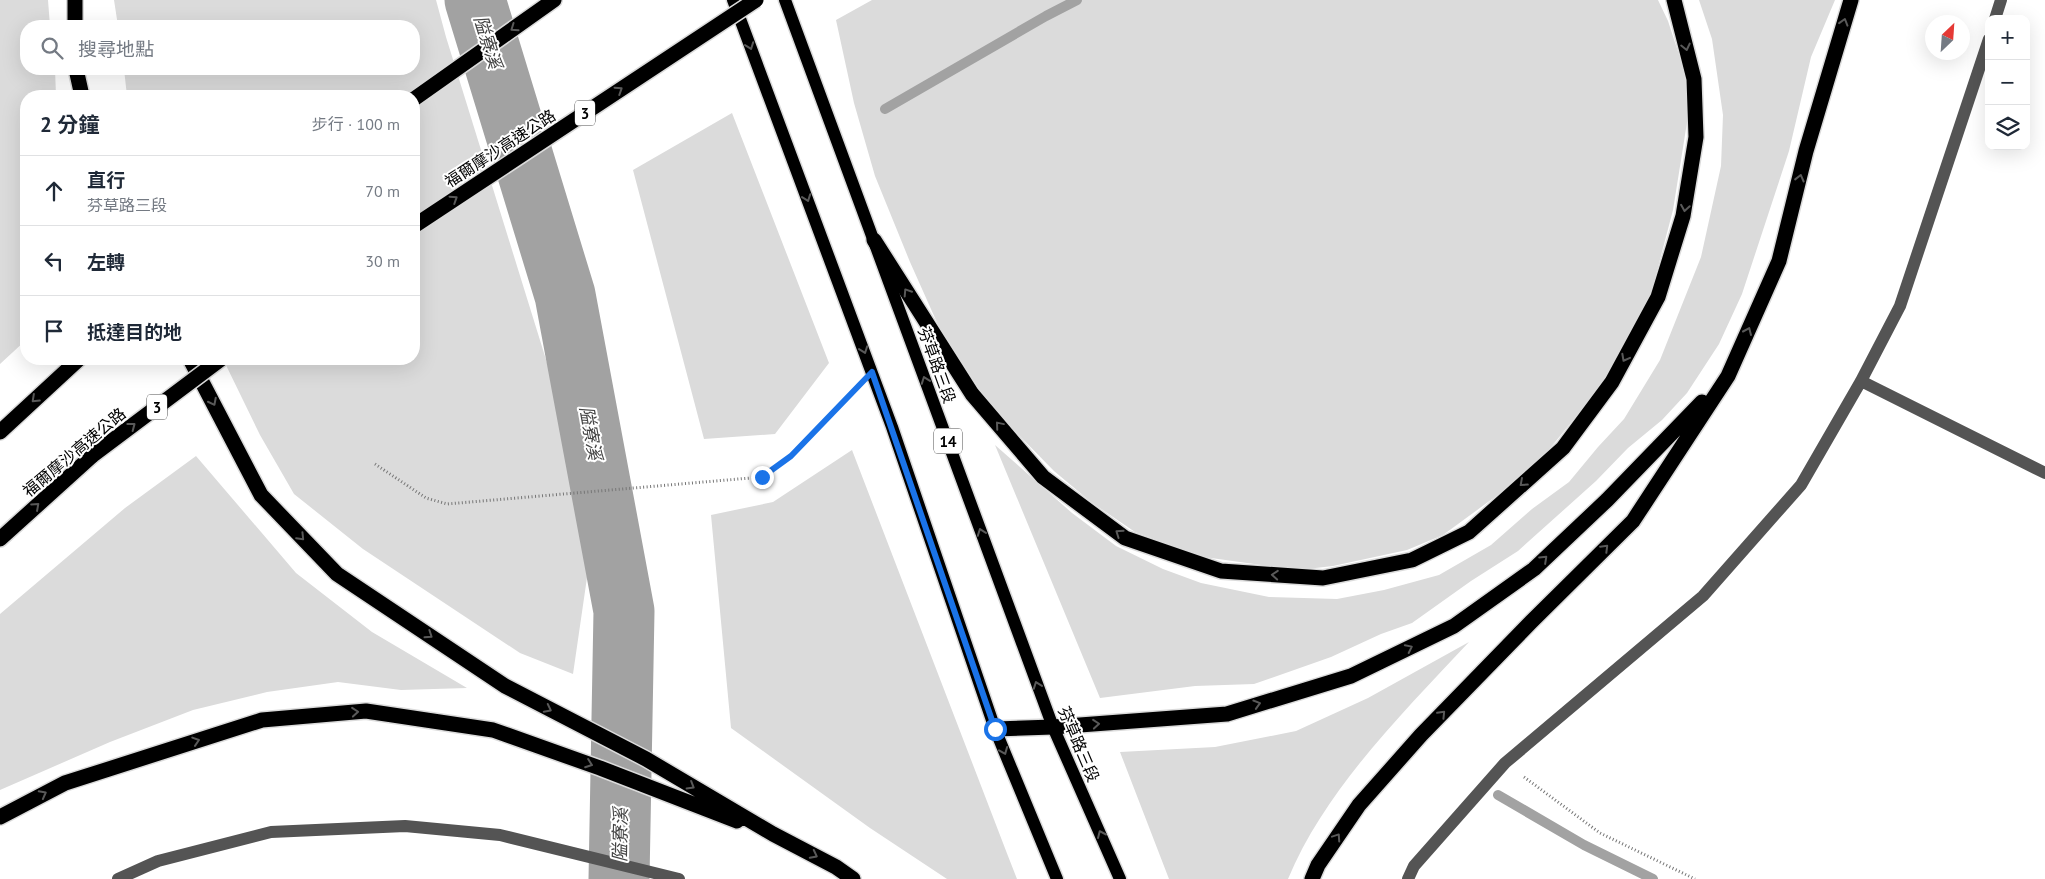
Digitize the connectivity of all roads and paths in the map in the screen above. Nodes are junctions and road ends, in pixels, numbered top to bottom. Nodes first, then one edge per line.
1 (75, 0) edge
2 (554, 0) edge
3 (733, 0) edge
4 (756, 0) edge
5 (785, 0) edge
6 (1674, 0) edge
7 (1851, 0) edge
8 (2002, 0) edge
9 (1996, 15) edge
10 (75, 20) edge
11 (1985, 51) edge
12 (77, 75) edge
13 (81, 90) edge
14 (420, 95) edge
15 (420, 222) edge
16 (874, 240) junction
17 (72, 365) edge
18 (193, 365) edge
19 (213, 365) edge
20 (872, 372) junction
21 (1728, 376) junction
22 (1861, 381) junction
23 (0, 432) edge
24 (375, 464) dead end
25 (2045, 473) edge
26 (0, 539) edge
27 (1053, 727) junction
28 (995, 729) junction
29 (1505, 763) junction
30 (0, 817) edge
31 (773, 834) junction
32 (118, 879) edge
33 (679, 879) edge
34 (854, 879) edge
35 (1057, 879) edge
36 (1120, 879) edge
37 (1312, 879) edge
38 (1408, 879) edge
39 (1695, 879) edge

1 - 10 highway
2 -> 14 highway
3 -> 20 main road
15 -> 4 highway, 福爾摩沙高速公路 / 3, bridge
5 - 16 main road, 芬草路三段 / 14
6 -> 16 highway
21 -> 7 highway
8 - 9 street
11 - 22 street
12 - 13 highway
27 -> 16 main road, 芬草路三段 / 14
17 -> 23 highway
18 -> 31 highway
26 -> 19 highway, 福爾摩沙高速公路 / 3, bridge
20 - 24 path
20 - 28 main road
27 -> 21 highway
37 -> 21 highway
22 - 25 street
22 - 29 street
27 - 28 highway
36 -> 27 main road, 芬草路三段 / 14
28 -> 35 main road
29 - 38 street
29 - 39 path
30 -> 31 highway
31 -> 34 highway
32 - 33 street

